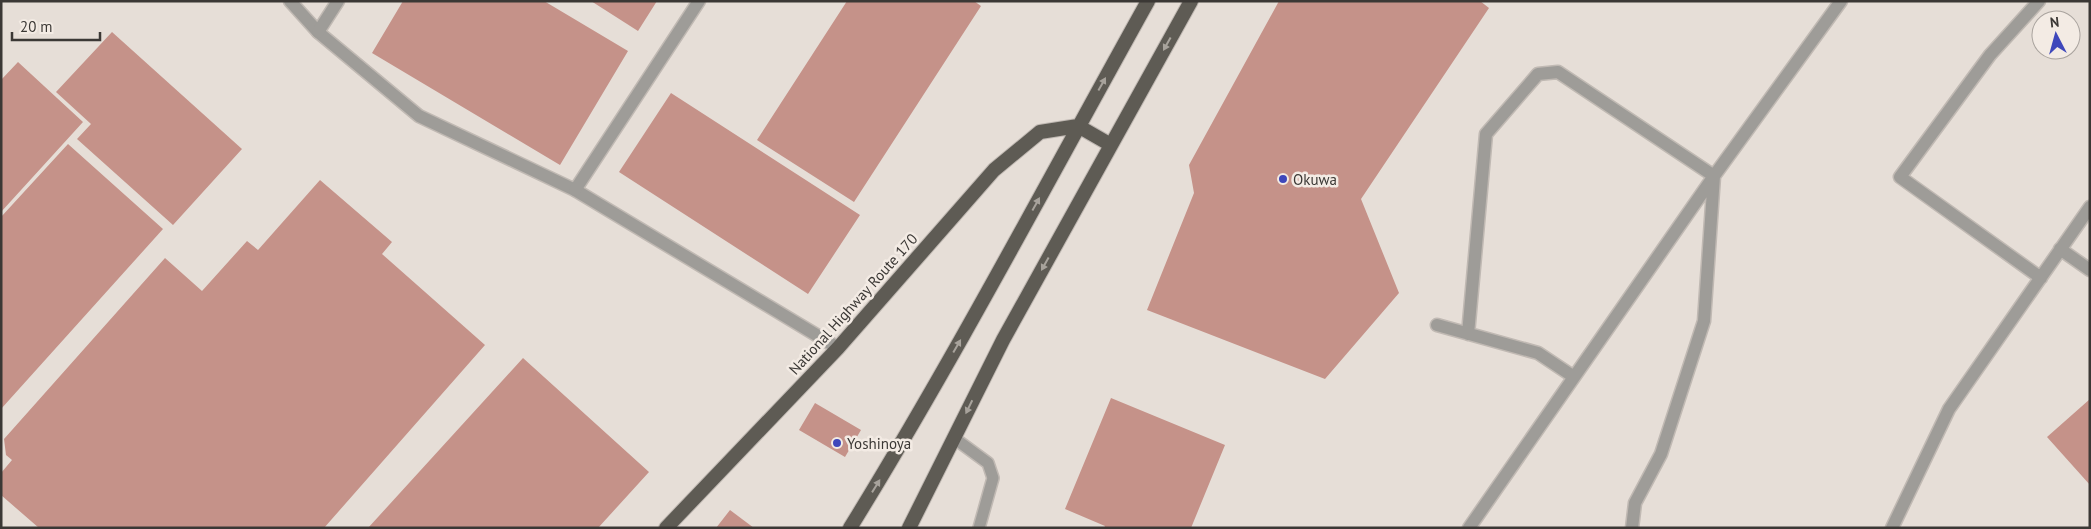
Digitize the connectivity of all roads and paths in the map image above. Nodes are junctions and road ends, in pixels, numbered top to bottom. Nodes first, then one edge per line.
1 (290, 1) edge
2 (338, 1) edge
3 (699, 1) edge
4 (1148, 1) edge
5 (1191, 1) edge
6 (1841, 1) edge
7 (2039, 1) edge
8 (318, 32) junction
9 (1078, 126) junction
10 (1111, 145) junction
11 (1714, 176) junction
12 (575, 190) junction
13 (2090, 207) edge
14 (2060, 249) junction
15 (2090, 270) edge
16 (2041, 278) junction
17 (1437, 325) dead end
18 (1468, 334) junction
19 (838, 348) junction
20 (1574, 377) junction
21 (954, 438) junction
22 (666, 528) edge
23 (850, 528) edge
24 (909, 528) edge
25 (979, 528) edge
26 (1469, 528) edge
27 (1632, 528) edge
28 (1892, 528) edge

1 - 8 street
2 - 8 street
3 - 12 street
9 -> 4 highway
5 -> 10 highway
6 - 11 street
7 - 16 street
8 - 12 street
9 - 10 highway
9 - 19 highway, National Highway Route 170
23 -> 9 highway
10 -> 21 highway
11 - 18 street
11 - 20 street
11 - 27 street
12 - 19 street
13 - 14 street
14 - 15 street
14 - 16 street
16 - 28 street
17 - 18 street
18 - 20 street
19 - 22 highway, National Highway Route 170
20 - 26 street
21 - 24 highway
21 - 25 lane

